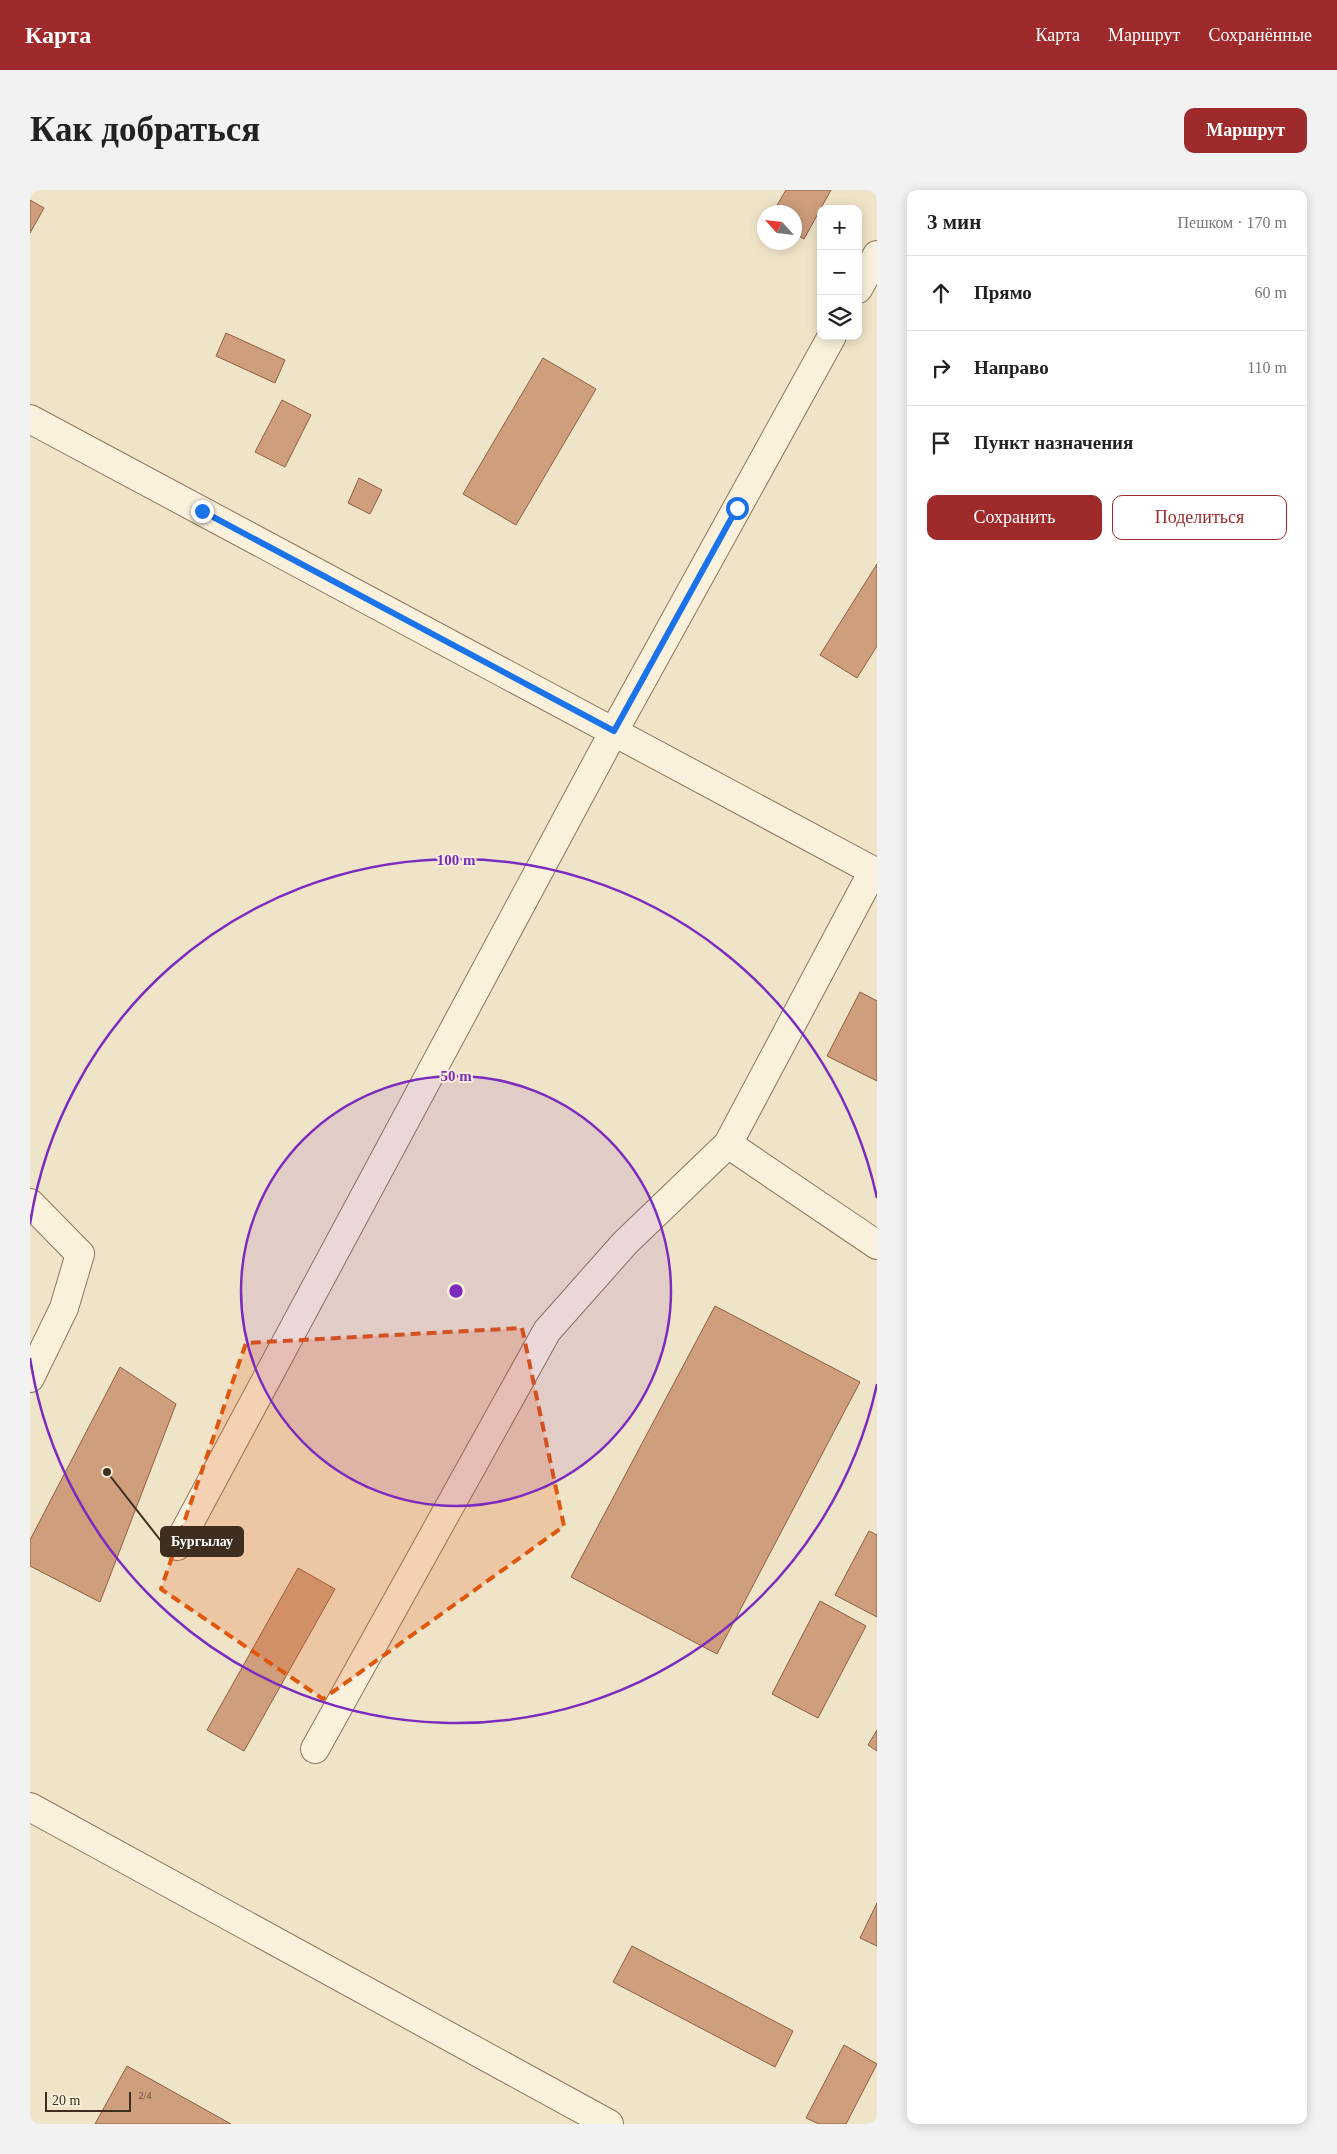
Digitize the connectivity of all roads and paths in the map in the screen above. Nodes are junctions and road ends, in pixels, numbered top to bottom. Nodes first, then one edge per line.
1 (877, 255) edge
2 (862, 282) edge
3 (830, 340) edge
4 (30, 419) edge
5 (614, 731) junction
6 (875, 872) edge
7 (728, 1144) junction
8 (30, 1203) edge
9 (877, 1245) edge
10 (30, 1378) edge
11 (178, 1546) dead end
12 (315, 1749) dead end
13 (30, 1807) edge
14 (610, 2124) edge

1 - 2 street
3 - 5 street
4 - 5 street
5 - 6 street
5 - 11 street
6 - 7 street
7 - 9 street
7 - 12 street
8 - 10 street
13 - 14 street

